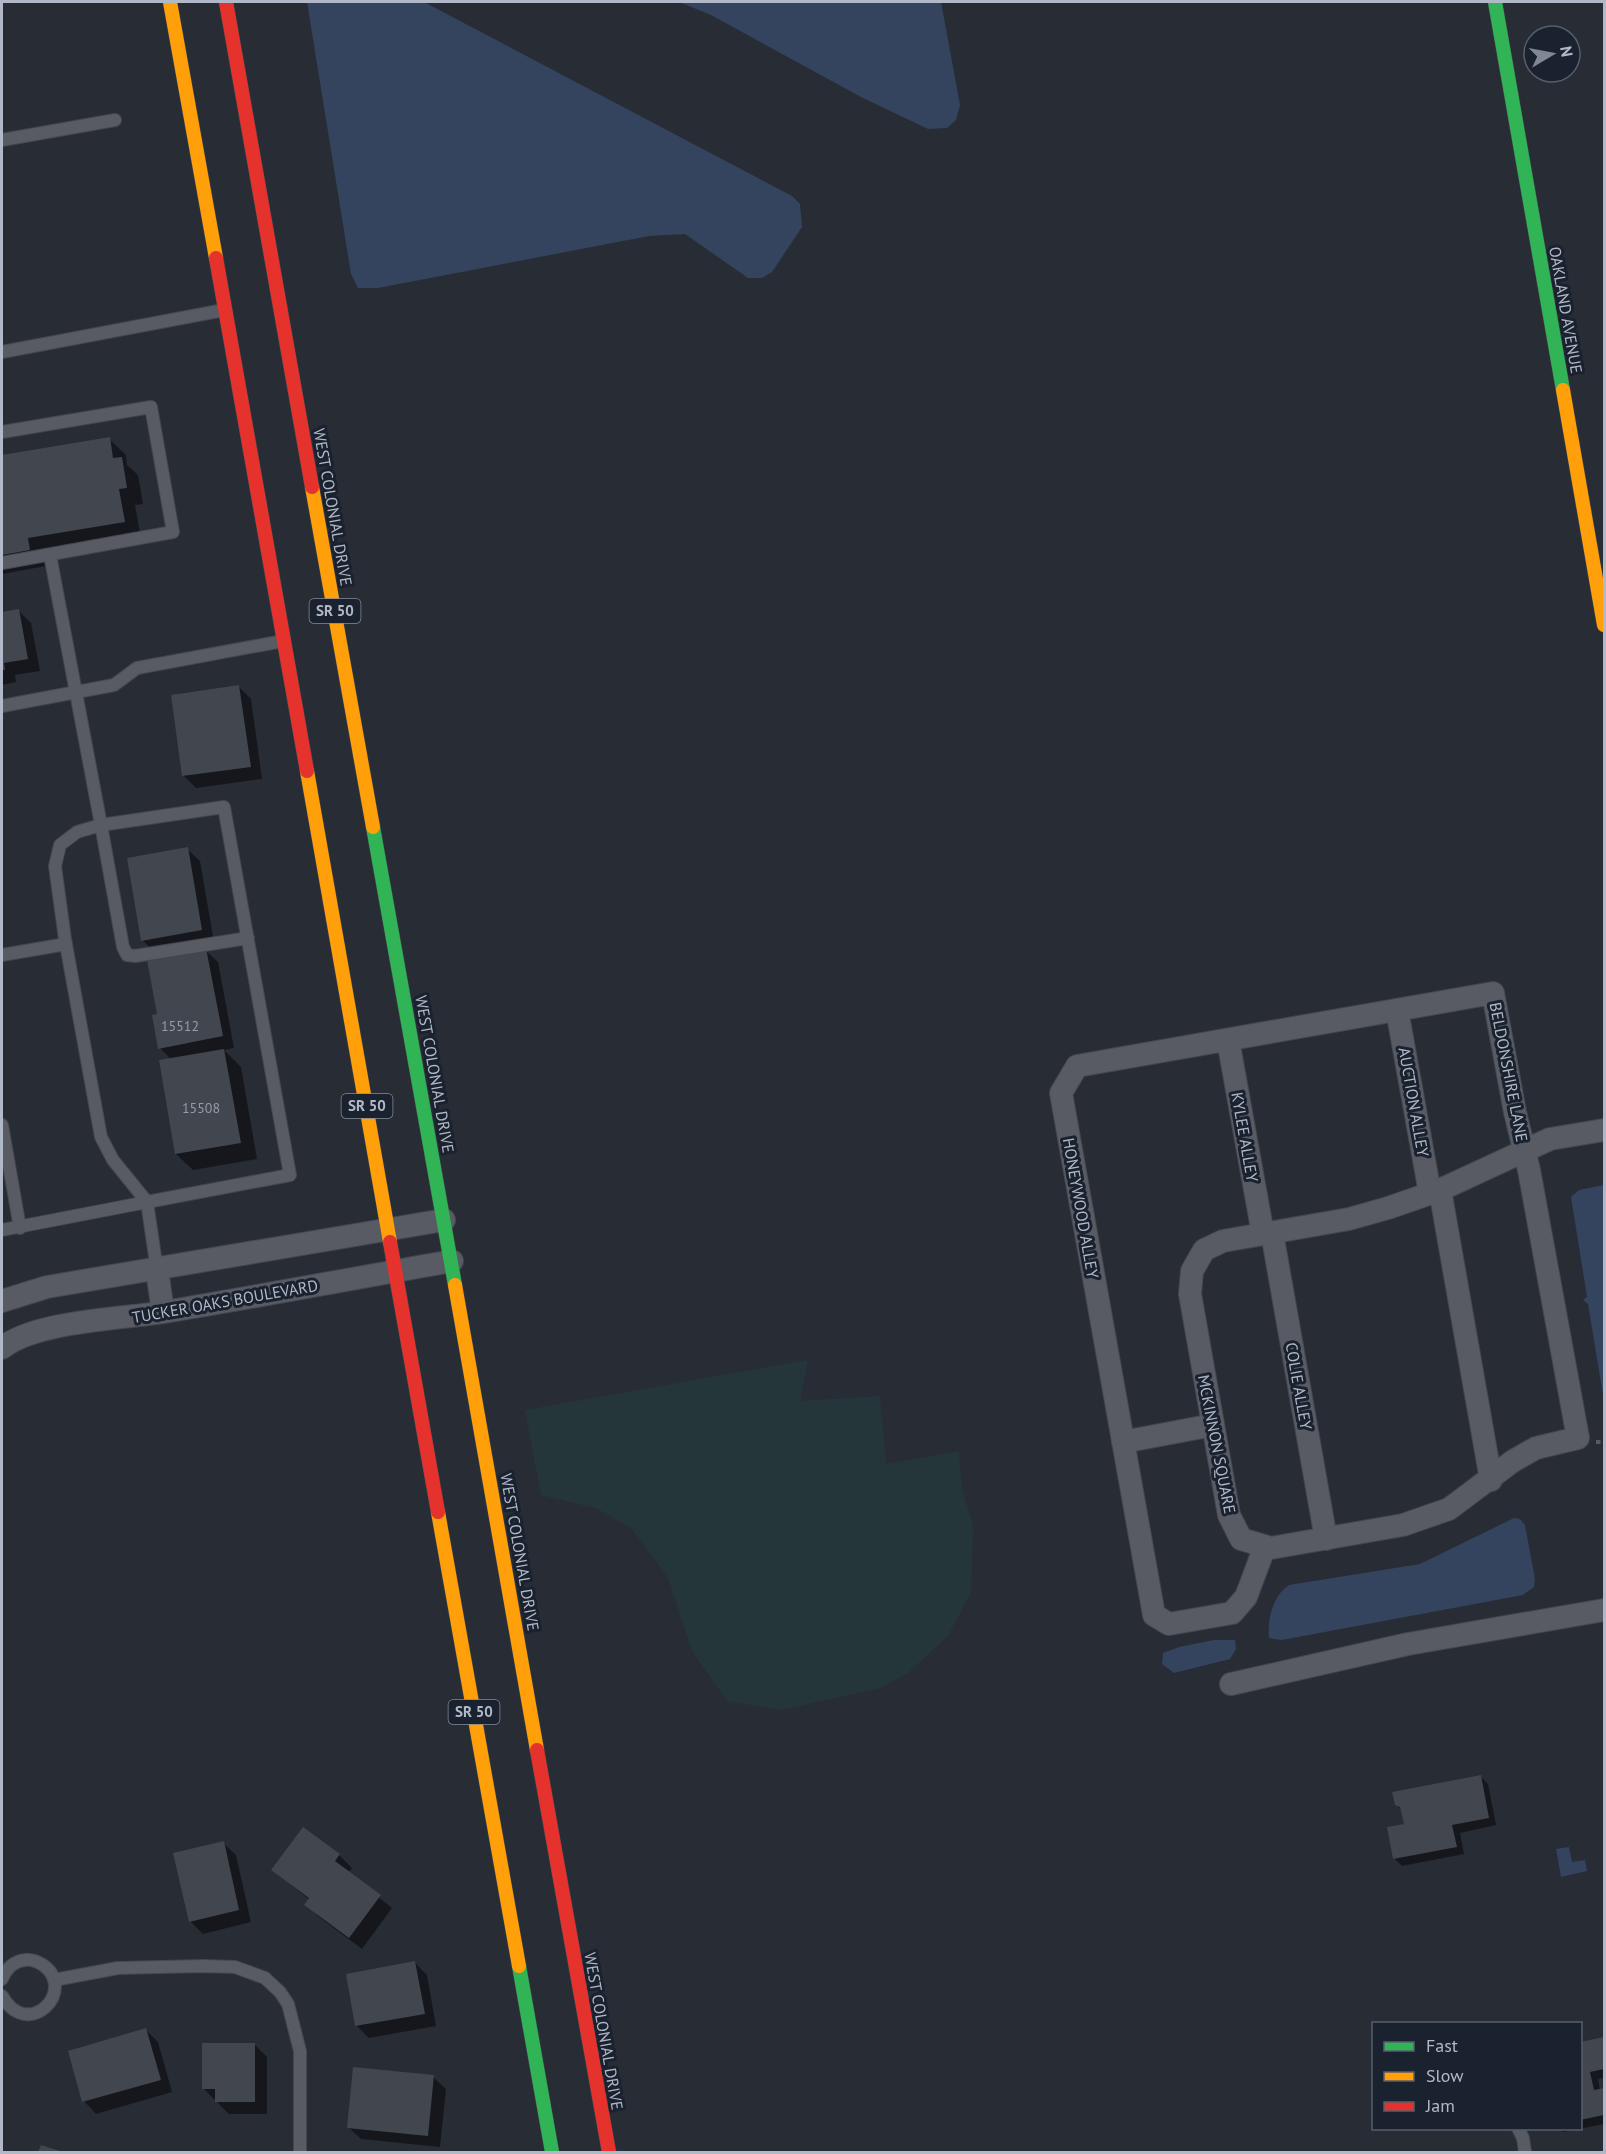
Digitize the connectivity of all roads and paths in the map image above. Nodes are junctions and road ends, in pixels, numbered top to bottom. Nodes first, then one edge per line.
1 (170, 2) edge
2 (226, 2) edge
3 (1495, 2) edge
4 (115, 120) dead end
5 (2, 140) edge
6 (225, 310) junction
7 (2, 352) edge
8 (2, 432) edge
9 (50, 555) junction
10 (2, 563) edge
11 (1605, 625) edge
12 (284, 640) junction
13 (77, 693) junction
14 (2, 706) edge
15 (101, 825) junction
16 (248, 938) junction
17 (66, 944) junction
18 (2, 955) edge
19 (1493, 993) joint
20 (1397, 1010) junction
21 (1228, 1040) junction
22 (2, 1125) edge
23 (1605, 1130) edge
24 (1525, 1152) junction
25 (1435, 1192) junction
26 (2, 1196) edge
27 (15, 1200) junction
28 (147, 1202) junction
29 (444, 1220) junction
30 (20, 1228) junction
31 (2, 1230) edge
32 (389, 1230) junction
33 (1267, 1233) junction
34 (452, 1261) junction
35 (157, 1270) junction
36 (396, 1271) junction
37 (2, 1301) edge
38 (164, 1312) junction
39 (2, 1348) edge
40 (1213, 1425) junction
41 (1123, 1442) junction
42 (1491, 1480) junction
43 (1326, 1539) junction
44 (1265, 1546) junction
45 (1605, 1610) edge
46 (1231, 1684) dead end
47 (2, 1979) edge
48 (54, 1980) junction
49 (2, 1996) edge
50 (1519, 2130) edge
51 (300, 2152) edge
52 (552, 2152) edge
53 (609, 2152) edge
54 (1525, 2152) edge

1 - 6 main road, SR 50
2 - 29 main road, WEST COLONIAL DRIVE / SR 50
3 - 11 main road, OAKLAND AVENUE
4 - 5 lane
6 - 7 lane
6 - 12 main road, SR 50
8 - 9 lane
9 - 10 lane
9 - 13 lane
12 - 13 lane
12 - 32 main road, SR 50
13 - 14 lane
13 - 15 lane
15 - 16 lane
15 - 16 lane
15 - 17 lane
16 - 28 lane
17 - 18 lane
17 - 28 lane
19 - 20 street, HONEYWOOD ALLEY
19 - 24 street, BELDONSHIRE LANE
20 - 21 street, HONEYWOOD ALLEY
20 - 25 street, AUCTION ALLEY
21 - 33 street, KYLEE ALLEY
21 - 41 street, HONEYWOOD ALLEY
22 - 27 lane
23 - 24 street, MCKINNON SQUARE
24 - 25 street, MCKINNON SQUARE
24 - 42 street, MCKINNON SQUARE
25 - 33 street, MCKINNON SQUARE
25 - 42 street, AUCTION ALLEY
26 - 27 lane
27 - 30 lane
28 - 30 lane
28 - 35 lane
29 - 32 street
29 - 34 main road, WEST COLONIAL DRIVE / SR 50
30 - 31 lane
32 - 35 street
32 - 36 main road, SR 50
33 - 40 street, MCKINNON SQUARE
33 - 43 street, COLIE ALLEY
34 - 36 street, TUCKER OAKS BOULEVARD
34 - 53 main road, WEST COLONIAL DRIVE / SR 50
35 - 37 street
35 - 38 street
36 - 38 street, TUCKER OAKS BOULEVARD
36 - 52 main road, SR 50
38 - 39 street, TUCKER OAKS BOULEVARD
40 - 41 street
40 - 44 street, MCKINNON SQUARE
41 - 44 street, HONEYWOOD ALLEY
42 - 43 street, MCKINNON SQUARE
43 - 44 street, MCKINNON SQUARE
45 - 46 street
47 - 48 lane
48 - 49 lane
48 - 51 lane
50 - 54 lane

